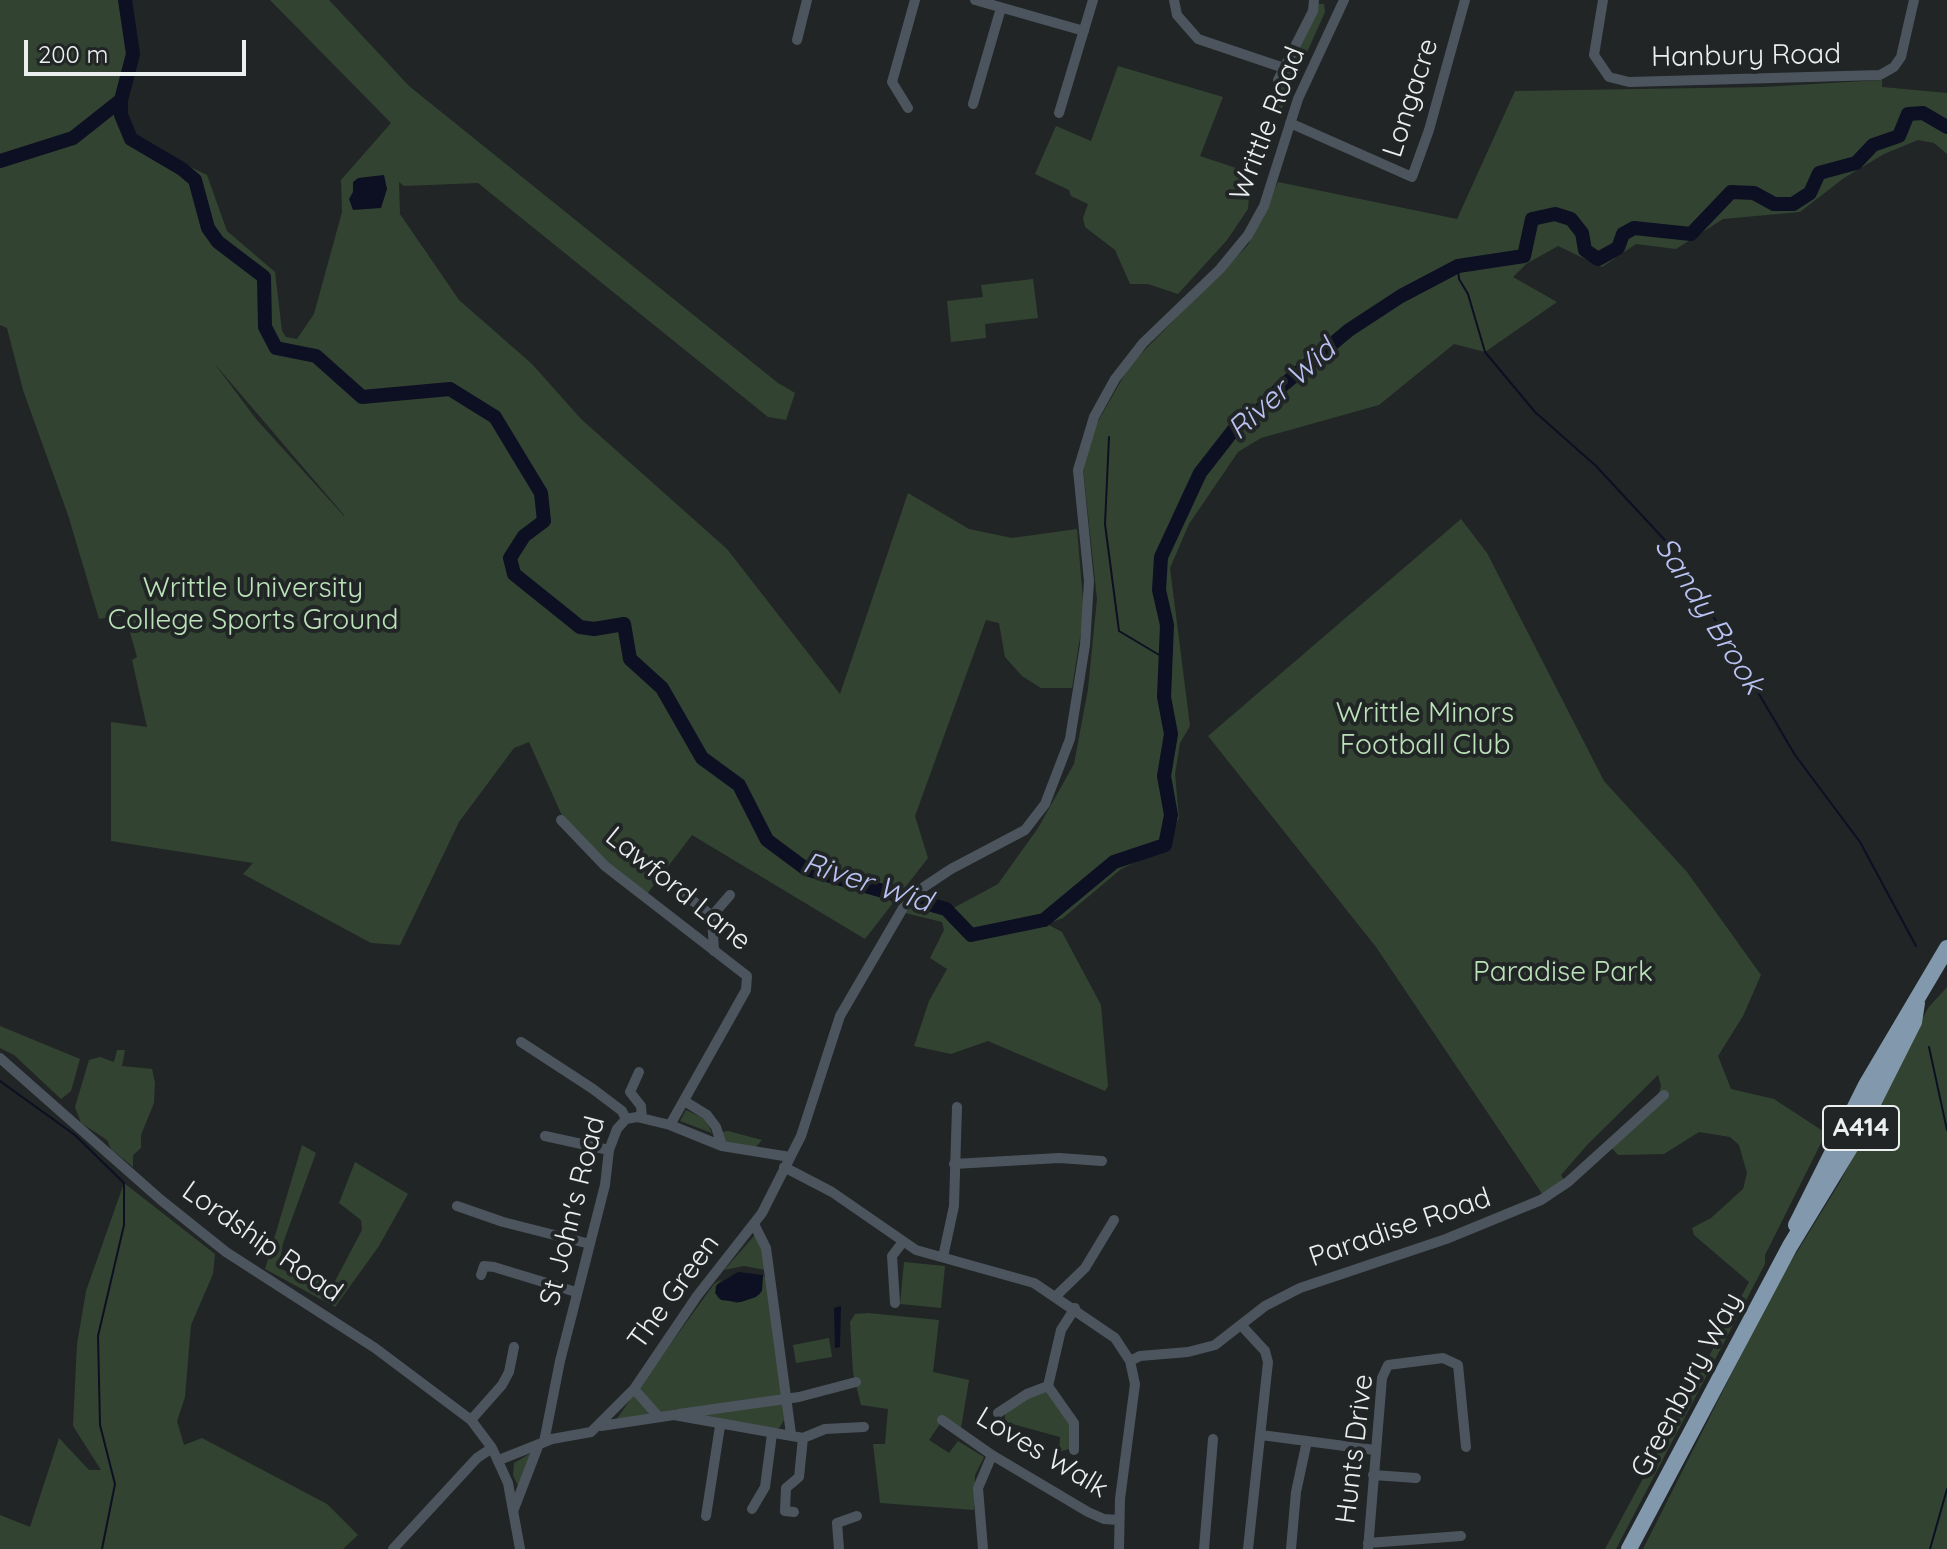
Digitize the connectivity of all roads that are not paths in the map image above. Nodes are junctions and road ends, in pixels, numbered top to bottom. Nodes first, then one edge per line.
1 (807, 0) edge
2 (915, 0) edge
3 (975, 0) edge
4 (1093, 0) edge
5 (1174, 0) edge
6 (1314, 0) edge
7 (1344, 0) edge
8 (1465, 0) edge
9 (1603, 0) edge
10 (1914, 0) edge
11 (1001, 8) junction
12 (1084, 31) junction
13 (797, 40) dead end
14 (1284, 68) junction
15 (1278, 80) dead end
16 (973, 104) dead end
17 (908, 108) dead end
18 (1059, 113) dead end
19 (1290, 123) junction
20 (561, 820) dead end
21 (669, 882) dead end
22 (919, 892) joint
23 (730, 895) dead end
24 (712, 916) junction
25 (1947, 948) edge
26 (714, 951) junction
27 (521, 1042) dead end
28 (0, 1058) edge
29 (639, 1072) dead end
30 (1664, 1095) dead end
31 (686, 1102) junction
32 (957, 1107) dead end
33 (642, 1118) junction
34 (626, 1119) junction
35 (670, 1125) junction
36 (545, 1136) dead end
37 (722, 1146) junction
38 (609, 1150) junction
39 (1102, 1161) dead end
40 (787, 1162) junction
41 (954, 1164) junction
42 (457, 1206) dead end
43 (1114, 1220) dead end
44 (754, 1224) junction
45 (888, 1232) junction
46 (902, 1243) junction
47 (590, 1244) junction
48 (892, 1256) junction
49 (943, 1257) junction
50 (481, 1275) dead end
51 (576, 1292) junction
52 (1056, 1296) junction
53 (895, 1303) dead end
54 (1075, 1308) junction
55 (1241, 1325) junction
56 (514, 1347) dead end
57 (1130, 1361) junction
58 (856, 1382) dead end
59 (1048, 1386) junction
60 (634, 1389) junction
61 (787, 1399) junction
62 (998, 1413) dead end
63 (674, 1415) junction
64 (658, 1416) junction
65 (471, 1420) junction
66 (942, 1420) dead end
67 (601, 1426) junction
68 (720, 1426) junction
69 (864, 1427) dead end
70 (772, 1434) junction
71 (791, 1434) junction
72 (1261, 1435) junction
73 (803, 1438) junction
74 (1213, 1439) dead end
75 (1307, 1441) junction
76 (542, 1443) junction
77 (1466, 1447) dead end
78 (492, 1448) junction
79 (1074, 1450) dead end
80 (1375, 1450) junction
81 (992, 1455) junction
82 (499, 1460) junction
83 (1373, 1475) junction
84 (1416, 1478) dead end
85 (514, 1509) junction
86 (752, 1509) dead end
87 (794, 1512) dead end
88 (706, 1516) dead end
89 (857, 1516) dead end
90 (1118, 1520) junction
91 (1461, 1536) dead end
92 (1368, 1546) edge
93 (393, 1549) edge
94 (520, 1549) edge
95 (839, 1549) edge
96 (983, 1549) edge
97 (1119, 1549) edge
98 (1204, 1549) edge
99 (1248, 1549) edge
100 (1291, 1549) edge
101 (1629, 1549) edge

1 - 13 street
2 - 17 street
3 - 11 street
4 - 12 street
5 - 14 street
6 - 14 street
7 - 19 street, Writtle Road
8 - 19 street, Longacre
9 - 10 street, Hanbury Road
11 - 12 street
11 - 16 street
12 - 18 street
14 - 15 street
19 - 22 street, Writtle Road
20 - 26 street, Lawford Lane
21 - 24 street
22 - 40 street, The Green
23 - 24 street
24 - 26 street
25 - 101 highway, Greenbury Way / A414
26 - 31 street, Lawford Lane
27 - 34 street, St John's Road
28 - 65 street, Lordship Road
29 - 33 street
30 - 55 street, Paradise Road
31 - 35 street, Lawford Lane
31 - 37 street
32 - 41 street
33 - 34 street
33 - 35 street
34 - 38 street, St John's Road
35 - 37 street
36 - 38 street
37 - 40 street
38 - 47 street, St John's Road
39 - 41 street
40 - 44 street, The Green
40 - 45 street
41 - 49 street
42 - 47 street
43 - 52 street
44 - 60 street, The Green
44 - 61 street, The Green
45 - 46 street
45 - 48 street
46 - 48 street
46 - 49 street
47 - 51 street, St John's Road
48 - 53 street
49 - 52 street
50 - 51 street
51 - 76 street, St John's Road
52 - 54 street
54 - 57 street
54 - 59 street
55 - 57 street, Paradise Road
55 - 72 street
56 - 65 street
57 - 90 street
58 - 61 street
59 - 62 street
59 - 79 street
60 - 64 street, The Green
60 - 67 street, The Green
61 - 63 street
61 - 71 street, The Green
63 - 64 street
63 - 68 street
64 - 67 street
65 - 78 street, Lordship Road
66 - 81 street, Loves Walk
67 - 76 street
68 - 70 street
68 - 88 street
69 - 73 street
70 - 71 street
70 - 86 street
71 - 73 street
72 - 75 street
72 - 99 street
73 - 87 street
74 - 98 street
75 - 80 street
75 - 100 street
76 - 82 street
76 - 85 street, St John's Road
77 - 80 street, Hunts Drive
78 - 82 street, Lordship Road
78 - 93 street
80 - 83 street, Hunts Drive
81 - 90 street, Loves Walk
81 - 96 street
82 - 85 street, Lordship Road
83 - 84 street
83 - 92 street, Hunts Drive
85 - 94 street, Lordship Road
89 - 95 street
90 - 97 street
91 - 92 street

